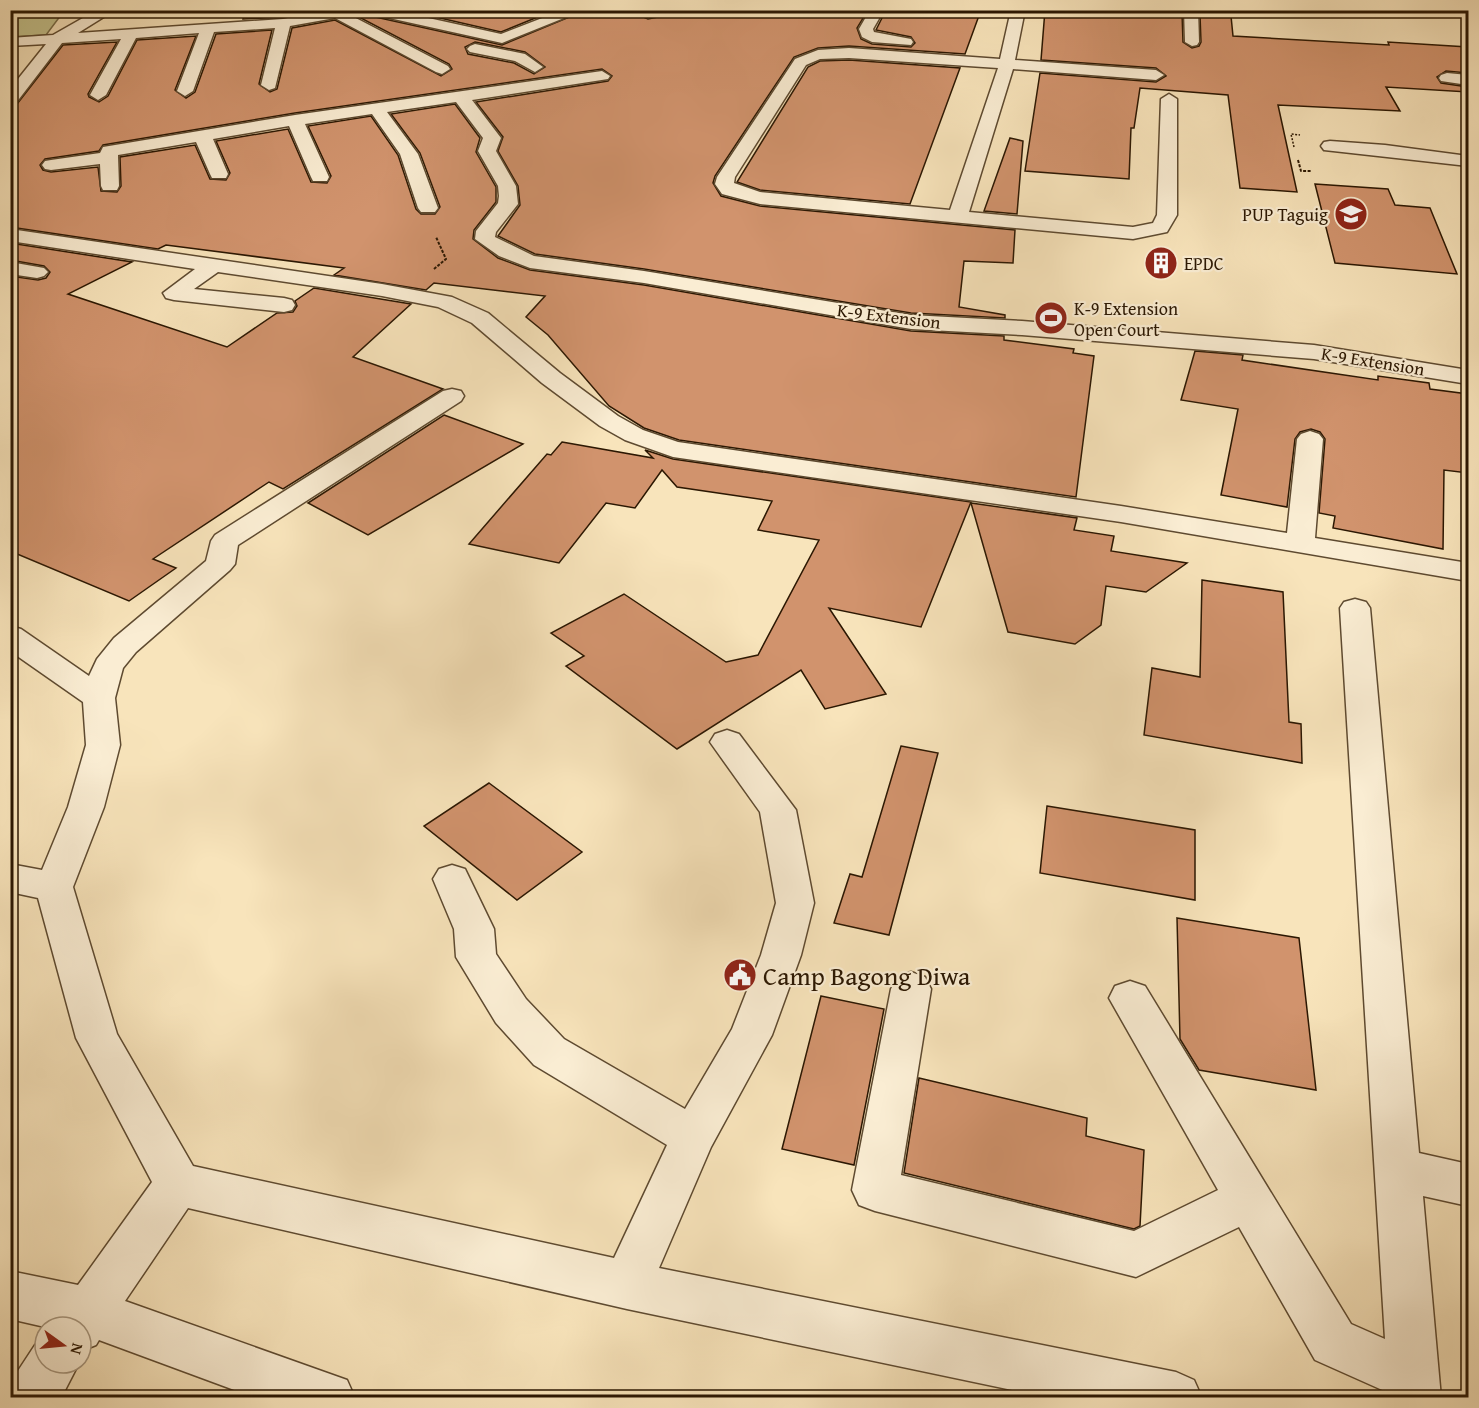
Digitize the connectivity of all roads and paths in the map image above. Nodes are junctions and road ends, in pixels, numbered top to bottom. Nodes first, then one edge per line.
1 (108, 10) edge
2 (354, 10) edge
3 (371, 10) edge
4 (577, 10) edge
5 (635, 10) edge
6 (663, 10) edge
7 (877, 10) edge
8 (1018, 10) edge
9 (1191, 10) edge
10 (338, 14) junction
11 (284, 23) junction
12 (360, 27) junction
13 (208, 29) junction
14 (132, 34) junction
15 (414, 36) dead end
16 (58, 38) junction
17 (10, 42) edge
18 (1192, 42) dead end
19 (464, 47) dead end
20 (1007, 56) junction
21 (535, 67) dead end
22 (442, 69) dead end
23 (1156, 75) dead end
24 (602, 76) dead end
25 (1447, 78) dead end
26 (1468, 80) edge
27 (269, 85) dead end
28 (185, 91) dead end
29 (98, 95) dead end
30 (462, 97) junction
31 (1169, 99) dead end
32 (10, 100) edge
33 (376, 108) junction
34 (295, 120) junction
35 (203, 137) junction
36 (1330, 146) dead end
37 (109, 157) junction
38 (1468, 161) edge
39 (51, 165) dead end
40 (219, 174) dead end
41 (320, 177) dead end
42 (110, 186) dead end
43 (965, 197) junction
44 (989, 199) dead end
45 (428, 208) joint
46 (1143, 213) dead end
47 (1167, 215) junction
48 (957, 216) junction
49 (10, 235) edge
50 (213, 266) junction
51 (10, 268) edge
52 (37, 272) dead end
53 (403, 294) junction
54 (284, 305) dead end
55 (1468, 377) edge
56 (452, 396) dead end
57 (1310, 439) dead end
58 (1300, 544) junction
59 (1468, 572) edge
60 (1355, 609) dead end
61 (10, 636) edge
62 (99, 698) junction
63 (727, 742) dead end
64 (10, 878) edge
65 (452, 879) dead end
66 (54, 887) junction
67 (911, 989) dead end
68 (1130, 998) dead end
69 (693, 1137) junction
70 (1397, 1169) junction
71 (177, 1184) junction
72 (1468, 1185) edge
73 (1248, 1199) junction
74 (627, 1285) junction
75 (10, 1295) edge
76 (68, 1315) edge
77 (86, 1315) edge
78 (93, 1323) edge
79 (45, 1375) edge
80 (1414, 1388) edge
81 (30, 1398) edge
82 (328, 1398) edge
83 (1176, 1398) edge

1 - 16 street
2 - 10 street
3 - 4 street
5 - 6 street
7 - 20 street
8 - 20 street
9 - 18 street
10 - 11 street
10 - 12 street
11 - 13 street
11 - 27 street
12 - 15 street
12 - 22 street
13 - 14 street
13 - 28 street
14 - 16 street
14 - 29 street
16 - 17 street
16 - 32 street
19 - 21 street
20 - 23 street
20 - 43 street
20 - 48 street
24 - 30 street
25 - 26 street
30 - 33 street
30 - 55 street, K-9 Extension
31 - 47 street
33 - 34 street
33 - 45 street
34 - 35 street
34 - 41 street
35 - 37 street
35 - 40 street
36 - 38 street
37 - 39 street
37 - 42 street
43 - 44 street
43 - 48 street
45 - 53 path
46 - 47 street
47 - 48 street
49 - 50 street
50 - 53 street
50 - 54 street
51 - 52 street
53 - 58 street
56 - 62 street
57 - 58 street
58 - 59 street
60 - 70 street
61 - 62 street
62 - 66 street
63 - 69 street
64 - 66 street
65 - 69 street
66 - 71 street
67 - 73 street
68 - 73 street
69 - 74 street
70 - 72 street
70 - 80 street
71 - 74 street
71 - 77 street
73 - 80 street
74 - 83 street
75 - 76 street
78 - 82 street
79 - 81 street

